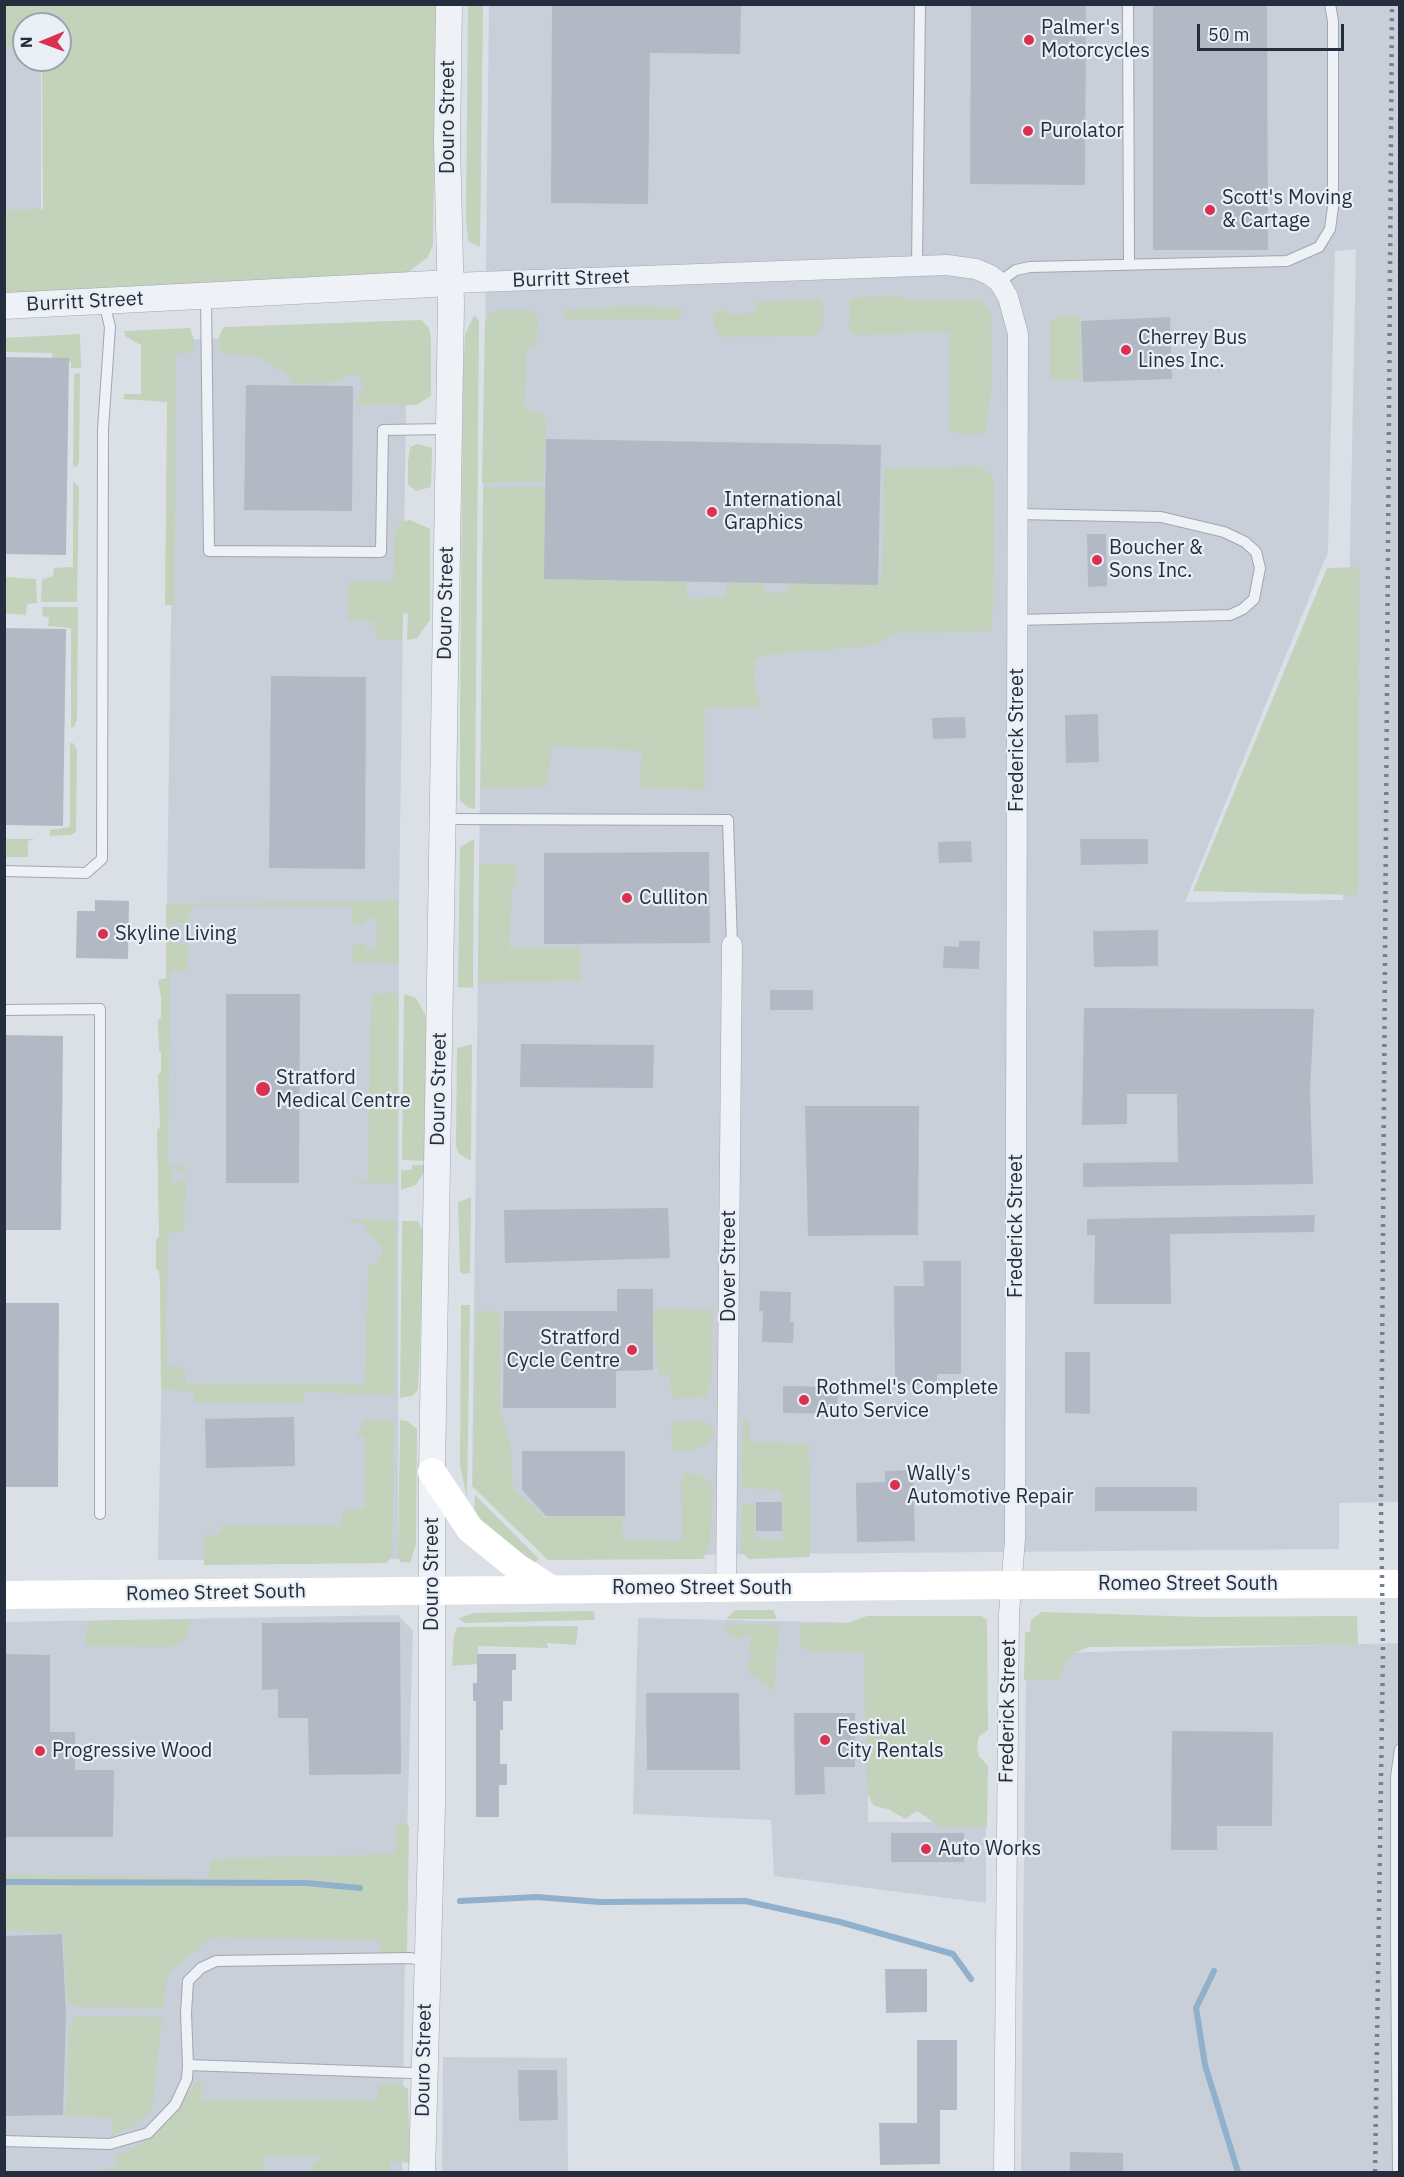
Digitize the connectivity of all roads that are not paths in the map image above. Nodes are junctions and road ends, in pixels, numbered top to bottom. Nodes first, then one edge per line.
1 (449, 4) edge
2 (920, 4) edge
3 (1128, 4) edge
4 (1330, 4) edge
5 (1129, 264) junction
6 (916, 266) junction
7 (999, 282) junction
8 (451, 283) junction
9 (206, 296) junction
10 (104, 302) junction
11 (4, 306) edge
12 (449, 429) junction
13 (1018, 514) junction
14 (1017, 620) junction
15 (443, 819) junction
16 (4, 871) edge
17 (732, 945) joint
18 (4, 1010) edge
19 (432, 1473) junction
20 (100, 1514) dead end
21 (1400, 1584) edge
22 (1011, 1585) junction
23 (726, 1587) junction
24 (551, 1589) junction
25 (432, 1590) junction
26 (4, 1595) edge
27 (1400, 1749) edge
28 (426, 1962) junction
29 (188, 2065) junction
30 (423, 2068) junction
31 (4, 2141) edge
32 (422, 2172) edge
33 (1004, 2172) edge
34 (1398, 2172) edge

1 - 8 street, Douro Street
2 - 6 lane
3 - 5 lane
4 - 5 lane
5 - 7 lane
6 - 7 street, Burritt Street
6 - 8 street, Burritt Street
7 - 13 street, Frederick Street
8 - 9 street, Burritt Street
8 - 12 street, Douro Street
9 - 10 street, Burritt Street
9 - 12 lane
10 - 11 street, Burritt Street
10 - 16 lane
12 - 15 street, Douro Street
13 - 14 street, Frederick Street
13 - 14 lane
14 - 22 street, Frederick Street
15 - 17 lane
15 - 19 street, Douro Street
17 - 23 street, Dover Street
18 - 20 lane
19 - 24 main road
19 - 25 street, Douro Street
21 - 22 main road, Romeo Street South
22 - 23 main road, Romeo Street South
22 - 33 street, Frederick Street
23 - 24 main road, Romeo Street South
24 - 25 main road, Romeo Street South
25 - 26 main road, Romeo Street South
25 - 28 street, Douro Street
27 - 34 lane
28 - 29 lane
28 - 30 street, Douro Street
29 - 30 lane
29 - 31 lane
30 - 32 street, Douro Street

